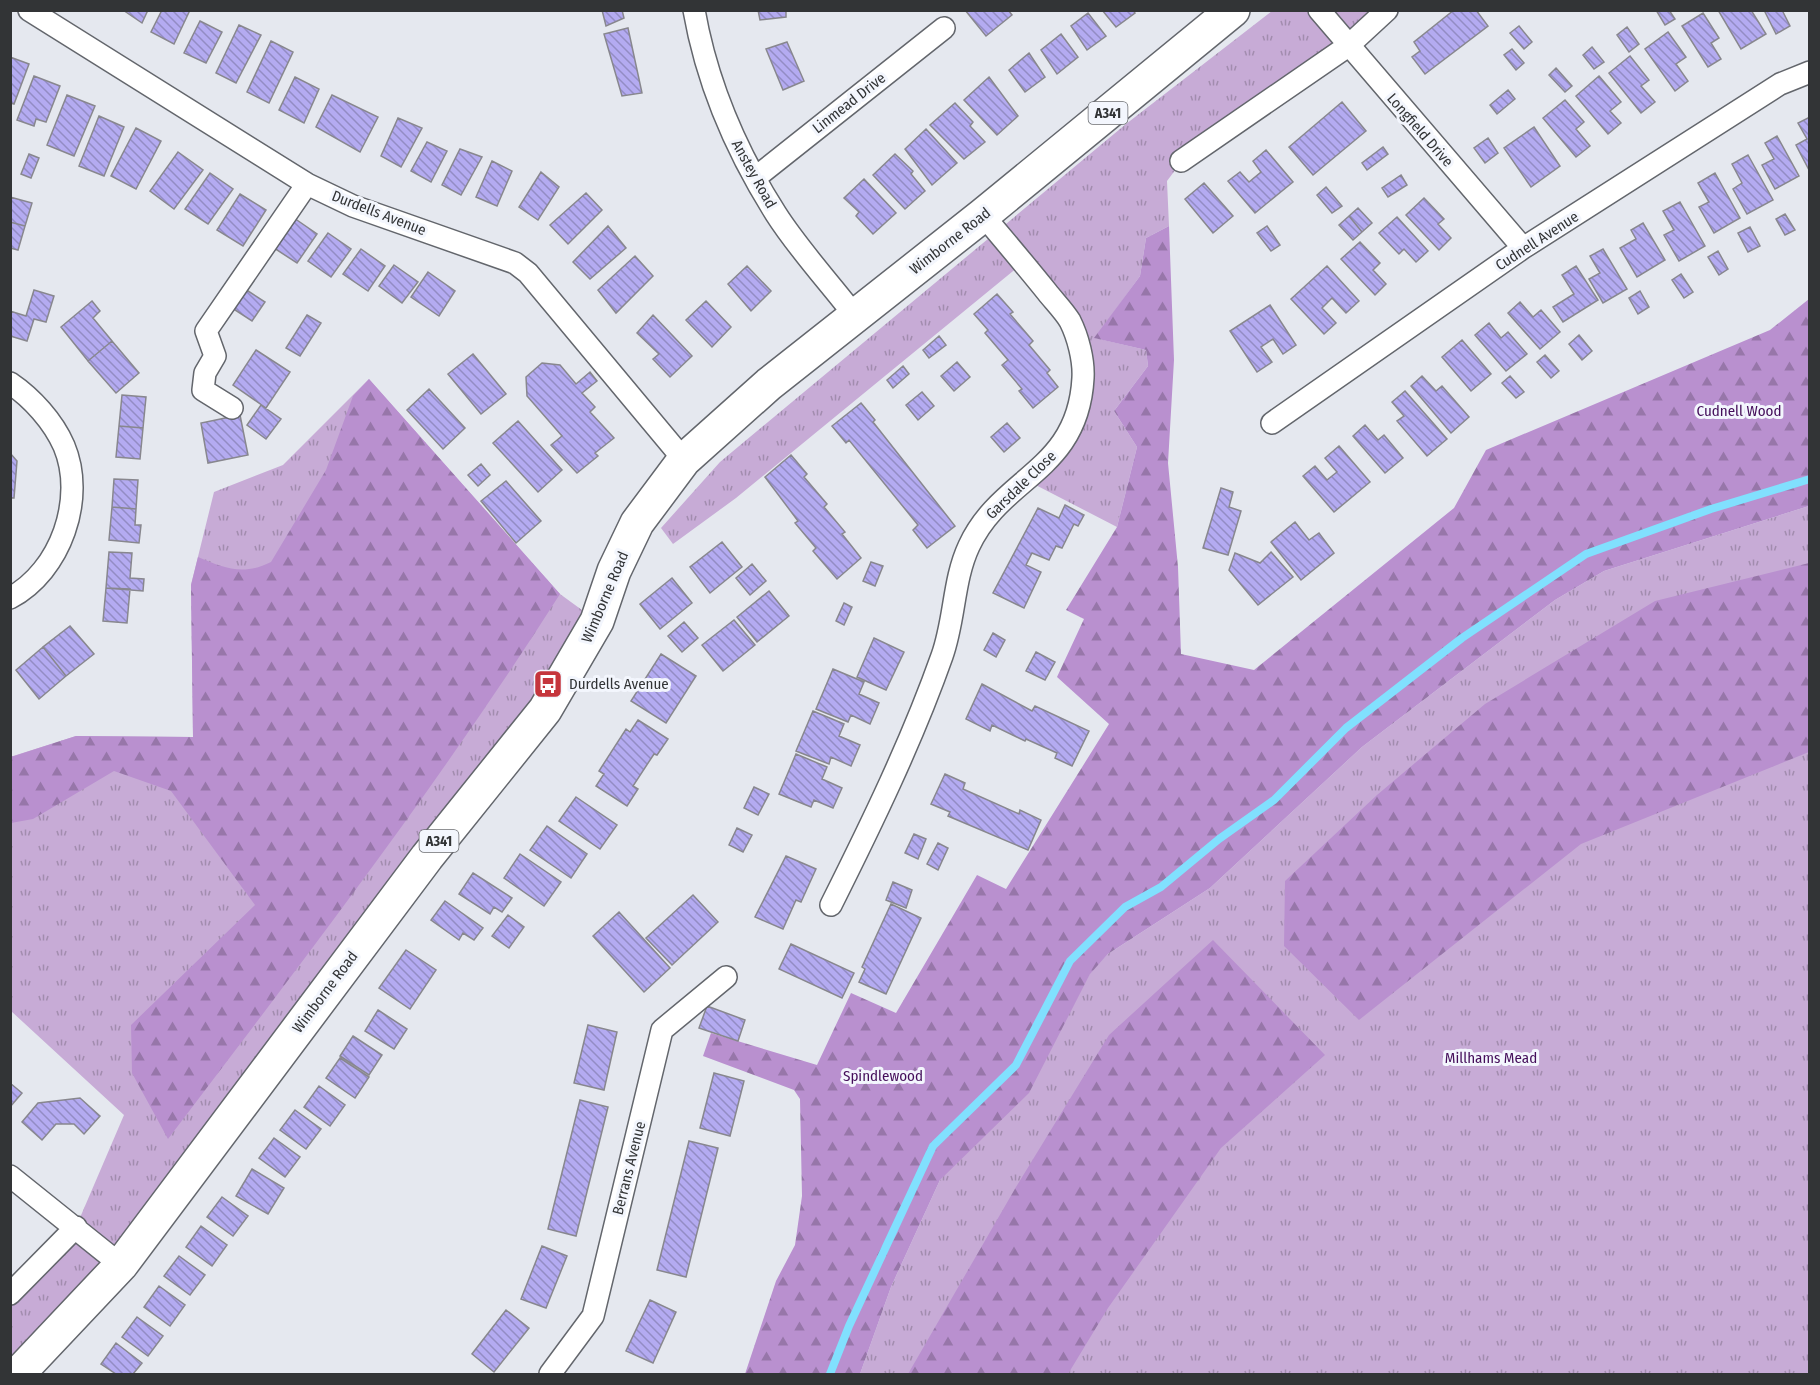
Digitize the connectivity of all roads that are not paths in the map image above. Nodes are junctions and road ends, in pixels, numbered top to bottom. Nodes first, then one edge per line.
1 (29, 10) edge
2 (694, 10) edge
3 (1233, 10) edge
4 (1319, 10) edge
5 (1387, 10) edge
6 (944, 28) dead end
7 (1348, 46) junction
8 (1809, 72) edge
9 (1182, 161) dead end
10 (755, 178) junction
11 (307, 184) junction
12 (983, 215) junction
13 (1523, 248) junction
14 (855, 316) junction
15 (10, 383) edge
16 (232, 408) dead end
17 (1272, 423) dead end
18 (684, 460) junction
19 (10, 598) edge
20 (831, 905) dead end
21 (726, 977) dead end
22 (10, 1176) edge
23 (76, 1227) junction
24 (121, 1265) junction
25 (10, 1294) edge
26 (18, 1374) edge
27 (550, 1374) edge

1 - 11 street, Durdells Avenue
2 - 10 street, Anstey Road
3 - 12 main road, Wimborne Road / A341
4 - 7 street, Longfield Drive
5 - 7 street
6 - 10 street, Linmead Drive
7 - 9 street
7 - 13 street, Longfield Drive
8 - 13 street, Cudnell Avenue
10 - 14 street, Anstey Road
11 - 16 street
11 - 18 street, Durdells Avenue
12 - 14 main road, Wimborne Road / A341
12 - 20 street, Garsdale Close
13 - 17 street, Cudnell Avenue
14 - 18 main road, Wimborne Road / A341
15 - 19 street
18 - 24 main road, Wimborne Road / A341
21 - 27 street, Berrans Avenue
22 - 23 street
23 - 24 street
23 - 25 street
24 - 26 main road, Wimborne Road / A341

